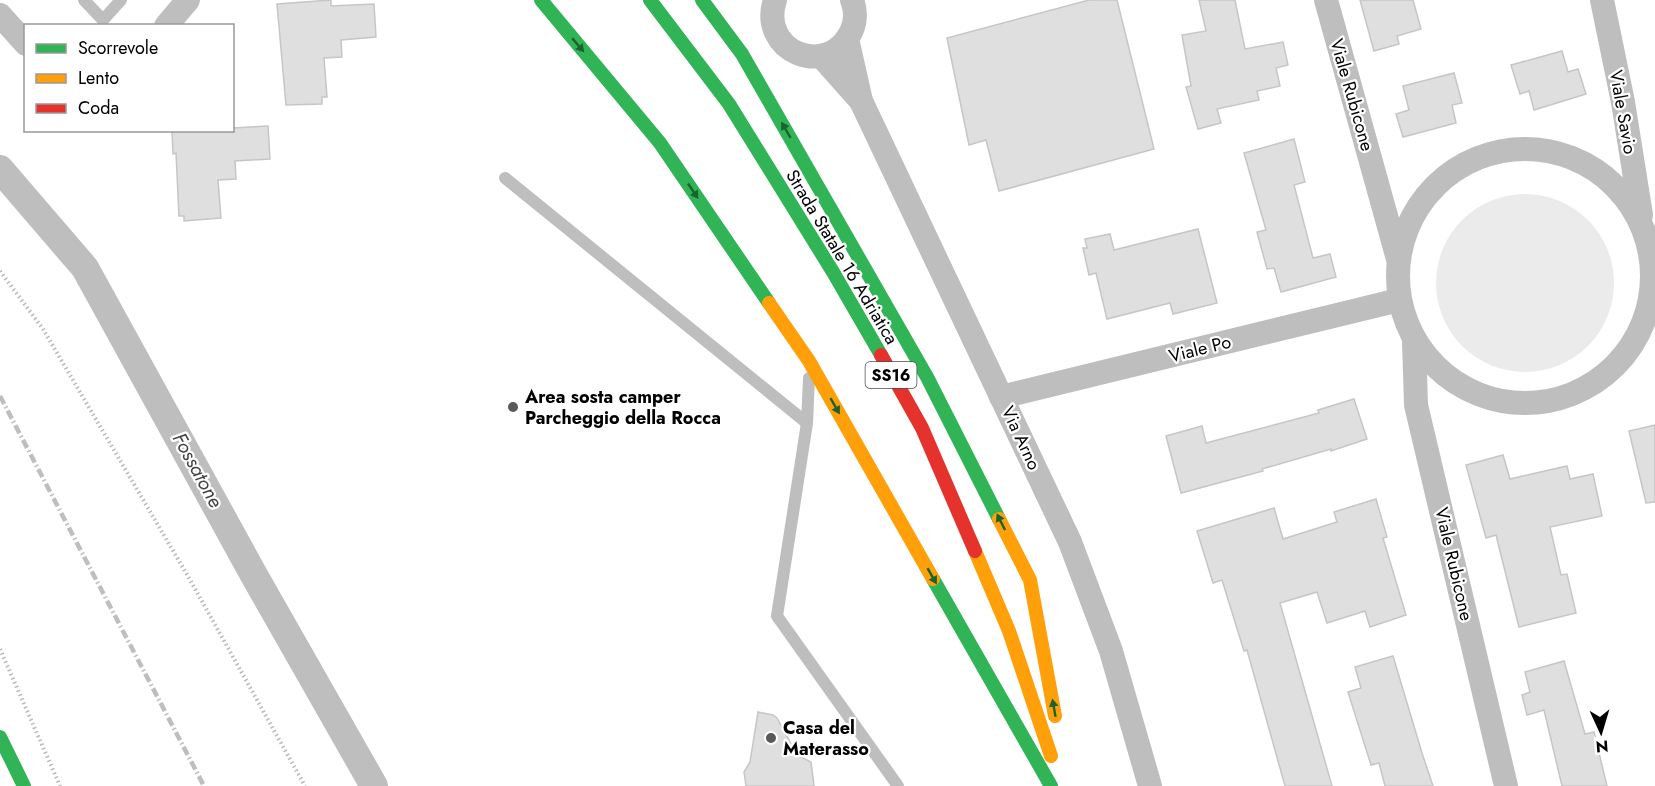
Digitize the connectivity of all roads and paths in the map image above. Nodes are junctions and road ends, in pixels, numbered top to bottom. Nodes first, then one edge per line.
1 (84, 0) edge
2 (120, 0) edge
3 (188, 0) edge
4 (540, 0) edge
5 (651, 0) edge
6 (702, 0) edge
7 (775, 0) edge
8 (852, 0) edge
9 (1326, 0) edge
10 (1602, 0) edge
11 (0, 15) edge
12 (168, 24) edge
13 (847, 39) junction
14 (24, 42) edge
15 (821, 56) junction
16 (861, 101) junction
17 (505, 178) dead end
18 (1642, 224) junction
19 (1398, 259) junction
20 (0, 271) edge
21 (1654, 276) edge
22 (1399, 300) junction
23 (1414, 340) junction
24 (809, 362) junction
25 (1002, 397) junction
26 (807, 423) junction
27 (0, 649) edge
28 (0, 737) edge
29 (1064, 763) dead end
30 (24, 786) edge
31 (60, 786) edge
32 (305, 786) edge
33 (898, 786) edge
34 (1052, 786) edge
35 (1062, 786) edge
36 (1150, 786) edge
37 (1506, 786) edge

1 - 2 lane
3 - 12 street
4 -> 24 main road
5 - 35 main road, Strada Statale 16 Adriatica / SS16
29 -> 6 main road
7 - 15 street
8 - 13 street
9 - 19 street, Viale Rubicone
10 - 18 street, Viale Savio
11 - 14 street
13 - 15 street
13 - 16 street
15 - 16 street
16 - 25 street, Via Arno
17 - 26 lane
18 - 19 street
18 - 21 street
19 - 22 street
20 - 32 path
21 - 23 street
22 - 23 street
22 - 25 street, Viale Po
23 - 37 street, Viale Rubicone
24 - 26 lane
24 -> 34 main road
25 - 36 street, Via Arno
26 - 33 lane
27 - 31 path
28 - 30 main road

